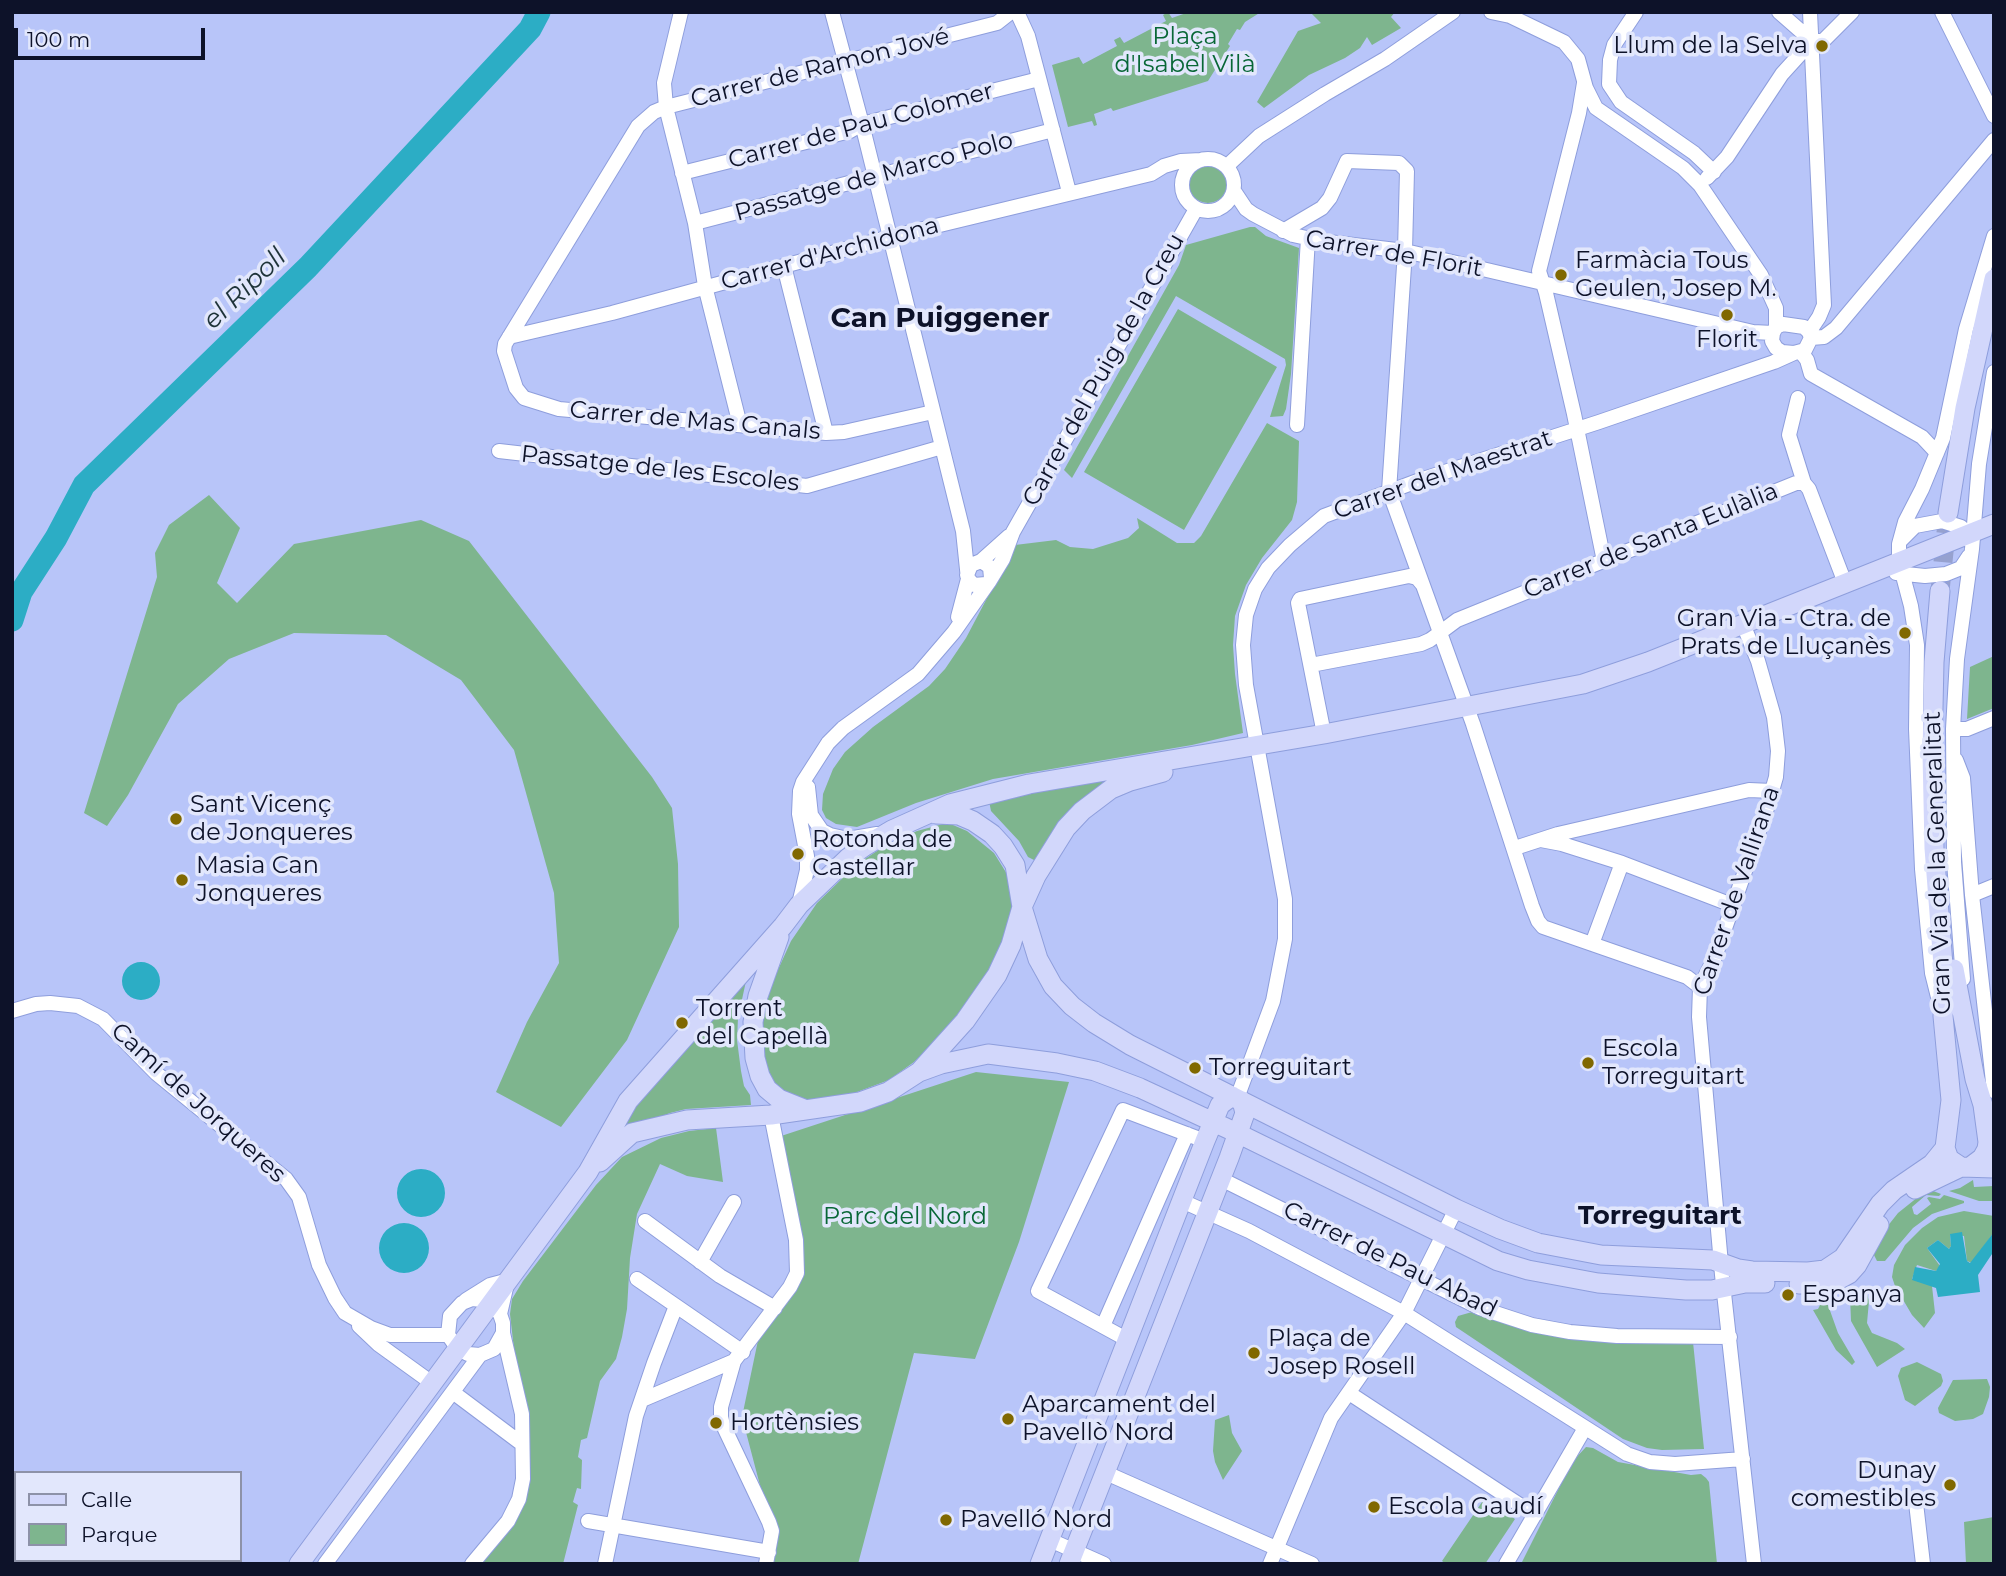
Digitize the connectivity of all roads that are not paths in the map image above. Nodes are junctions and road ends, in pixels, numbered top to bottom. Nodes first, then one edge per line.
1 (681, 12) edge
2 (832, 12) edge
3 (1012, 12) edge
4 (1017, 12) edge
5 (1491, 12) edge
6 (1636, 12) edge
7 (1779, 12) edge
8 (1810, 12) edge
9 (1852, 12) edge
10 (1942, 12) edge
11 (1444, 13) edge
12 (1812, 41) junction
13 (846, 63) junction
14 (1039, 79) junction
15 (1584, 83) junction
16 (666, 107) junction
17 (1994, 116) edge
18 (862, 124) junction
19 (1053, 131) junction
20 (1994, 140) edge
21 (1200, 159) junction
22 (1227, 166) junction
23 (1714, 172) junction
24 (682, 173) junction
25 (1151, 174) junction
26 (875, 175) junction
27 (1700, 185) junction
28 (1182, 187) junction
29 (1234, 191) junction
30 (1069, 192) junction
31 (1196, 209) junction
32 (695, 223) junction
33 (1283, 231) junction
34 (1994, 236) edge
35 (890, 237) junction
36 (1308, 238) junction
37 (1405, 250) junction
38 (784, 266) junction
39 (1994, 279) edge
40 (1542, 282) junction
41 (705, 286) junction
42 (1994, 324) edge
43 (1775, 330) junction
44 (1810, 335) junction
45 (509, 337) junction
46 (1797, 352) junction
47 (1994, 372) edge
48 (1798, 398) dead end
49 (933, 412) junction
50 (740, 425) junction
51 (1297, 425) dead end
52 (1576, 429) junction
53 (826, 433) junction
54 (942, 447) junction
55 (499, 451) dead end
56 (1937, 453) junction
57 (1804, 483) junction
58 (1389, 491) junction
59 (1961, 513) junction
60 (1994, 523) edge
61 (963, 531) junction
62 (1013, 532) junction
63 (1971, 538) junction
64 (979, 561) junction
65 (1604, 561) junction
66 (1901, 566) junction
67 (967, 577) junction
68 (988, 581) junction
69 (1845, 583) junction
70 (1422, 584) junction
71 (1743, 624) junction
72 (954, 632) junction
73 (1440, 633) junction
74 (1311, 665) junction
75 (1466, 707) junction
76 (1994, 718) edge
77 (1953, 729) junction
78 (1324, 734) junction
79 (1259, 745) junction
80 (1238, 749) junction
81 (1952, 756) junction
82 (808, 775) junction
83 (1772, 791) junction
84 (925, 815) junction
85 (892, 830) junction
86 (1540, 840) junction
87 (1514, 848) junction
88 (1622, 863) junction
89 (1994, 886) edge
90 (1972, 895) junction
91 (799, 905) junction
92 (1732, 905) junction
93 (1022, 907) junction
94 (783, 926) junction
95 (1592, 944) junction
96 (1988, 973) edge
97 (1700, 987) junction
98 (12, 1011) edge
99 (1963, 1015) junction
100 (1942, 1016) junction
101 (1993, 1056) edge
102 (919, 1072) junction
103 (1994, 1091) edge
104 (1237, 1098) junction
105 (1994, 1109) edge
106 (809, 1110) junction
107 (771, 1115) junction
108 (1213, 1123) junction
109 (1237, 1133) junction
110 (1990, 1137) edge
111 (1196, 1138) junction
112 (1947, 1141) junction
113 (1965, 1167) junction
114 (1994, 1168) edge
115 (589, 1172) junction
116 (1221, 1179) junction
117 (1182, 1201) junction
118 (734, 1202) dead end
119 (1456, 1209) junction
120 (1206, 1212) junction
121 (645, 1221) dead end
122 (1443, 1236) junction
123 (700, 1262) junction
124 (1721, 1262) junction
125 (636, 1279) dead end
126 (1421, 1279) junction
127 (509, 1280) junction
128 (1724, 1288) junction
129 (460, 1304) junction
130 (676, 1306) junction
131 (775, 1308) junction
132 (495, 1309) junction
133 (345, 1312) junction
134 (1404, 1313) junction
135 (1103, 1326) junction
136 (503, 1333) junction
137 (413, 1336) junction
138 (1730, 1337) junction
139 (1128, 1340) junction
140 (453, 1342) junction
141 (480, 1355) junction
142 (738, 1356) junction
143 (432, 1384) junction
144 (454, 1393) junction
145 (1349, 1393) junction
146 (642, 1400) junction
147 (1102, 1407) junction
148 (1127, 1417) junction
149 (1585, 1428) junction
150 (522, 1444) junction
151 (1743, 1459) junction
152 (1106, 1473) junction
153 (1916, 1503) dead end
154 (1535, 1515) junction
155 (589, 1521) dead end
156 (613, 1527) junction
157 (1050, 1539) junction
158 (1276, 1549) junction
159 (1072, 1557) edge
160 (768, 1558) edge
161 (299, 1564) edge
162 (325, 1564) edge
163 (472, 1564) edge
164 (605, 1564) edge
165 (1040, 1564) edge
166 (1104, 1564) edge
167 (1270, 1564) edge
168 (1312, 1564) edge
169 (1506, 1564) edge
170 (1754, 1564) edge
171 (1923, 1564) edge

1 - 16 street
2 - 13 street
3 - 13 street, Carrer de Ramon Jové
4 - 14 street
5 - 15 street
6 - 23 street
7 - 12 street
8 - 12 street
9 - 12 street
10 - 17 street
11 - 22 street
12 - 23 street
12 - 44 street
13 - 16 street, Carrer de Ramon Jové
13 - 18 street
14 - 18 street, Carrer de Pau Colomer
14 - 19 street
15 - 27 street
15 - 40 street
16 - 24 street
16 - 45 street
18 - 24 street, Carrer de Pau Colomer
18 - 26 street
19 - 26 street, Passatge de Marco Polo
19 - 30 street
20 - 44 street
21 - 22 street
21 - 25 street, Carrer d'Archidona
21 - 28 street
22 - 29 street
23 - 27 street
24 - 32 street
25 - 28 street
25 - 30 street, Carrer d'Archidona
26 - 32 street, Passatge de Marco Polo
26 - 35 street
27 - 43 street
28 - 31 street
29 - 31 street
29 - 33 street, Carrer de Florit
30 - 35 street, Carrer d'Archidona
31 - 62 street, Carrer del Puig de la Creu
32 - 41 street
33 - 36 street, Carrer de Florit
33 - 37 street
34 - 56 street
35 - 38 street, Carrer d'Archidona
35 - 49 street
36 - 37 street, Carrer de Florit
36 - 51 street
37 - 40 street, Carrer de Florit
37 - 58 street
38 - 41 street, Carrer d'Archidona
38 - 53 street
39 - 59 street
40 - 43 street, Carrer de Florit
40 - 52 street
41 - 45 street, Carrer d'Archidona
41 - 50 street
42 - 59 street
43 - 44 street
43 - 46 street
44 - 46 street
45 - 50 street, Carrer de Mas Canals
46 - 52 street, Carrer del Maestrat
46 - 56 street
47 - 59 street
48 - 57 street
49 - 53 street, Carrer de Mas Canals
49 - 54 street
50 - 53 street, Carrer de Mas Canals
52 - 58 street, Carrer del Maestrat
52 - 65 street
54 - 55 street, Passatge de les Escoles
54 - 61 street
56 - 66 street
57 - 65 street, Carrer de Santa Eulàlia
57 - 69 street, Carrer de Santa Eulàlia
58 - 70 street
58 - 79 street, Carrer del Maestrat
59 - 60 street
59 - 63 street
60 - 63 street
61 - 64 street
61 - 67 street
62 - 64 street, Carrer del Puig de la Creu
62 - 68 street, Carrer del Puig de la Creu
63 - 66 street
63 - 66 street
63 - 77 street
64 - 67 street
64 - 68 street
65 - 73 street, Carrer de Santa Eulàlia
66 - 69 street
66 - 100 street
67 - 68 street
67 - 72 street, Carrer del Puig de la Creu
68 - 72 street, Carrer del Puig de la Creu
69 - 71 street
70 - 73 street
70 - 74 street
71 - 75 street
71 - 83 street, Carrer de Vallirana
72 - 82 street, Carrer del Puig de la Creu
73 - 74 street, Carrer de Santa Eulàlia
73 - 75 street
74 - 78 street
75 - 78 street
75 - 87 street
76 - 77 street
77 - 81 street
78 - 79 street
79 - 80 street
79 - 104 street, Carrer del Maestrat
80 - 84 street
80 - 93 street
81 - 90 street
81 - 99 street
82 - 85 street
82 - 91 street, Carrer del Puig de la Creu
83 - 86 street
83 - 92 street, Carrer de Vallirana
84 - 85 street
84 - 93 street
85 - 91 street
86 - 87 street
86 - 88 street
87 - 95 street
88 - 92 street
88 - 95 street
89 - 90 street
90 - 96 street
91 - 94 street
92 - 97 street, Carrer de Vallirana
93 - 102 street
93 - 104 street
94 - 106 street
94 - 115 street
95 - 97 street
96 - 101 street
97 - 124 street, Carrer de Vallirana
98 - 133 street, Camí de Jorqueres
99 - 100 street, Gran Via de la Generalitat
99 - 110 street, Gran Via de la Generalitat
100 - 112 street, Gran Via de la Generalitat
101 - 103 street
102 - 106 street
102 - 108 street
104 - 108 street
104 - 109 street
104 - 119 street
105 - 110 street
106 - 107 street
107 - 115 street
107 - 131 street
108 - 109 street
108 - 111 street
109 - 116 street
109 - 122 street
110 - 112 street
110 - 113 street
111 - 117 street
111 - 135 street
111 - 135 street
112 - 113 street
112 - 124 street
113 - 114 street
113 - 128 street
115 - 127 street
116 - 120 street
116 - 126 street, Carrer de Pau Abad
117 - 120 street
117 - 139 street
118 - 123 street
119 - 122 street
119 - 124 street
120 - 134 street
120 - 148 street
121 - 123 street
122 - 126 street
122 - 128 street
123 - 131 street
124 - 128 street, Carrer de Vallirana
125 - 130 street
126 - 134 street
126 - 138 street, Carrer de Pau Abad
127 - 129 street
127 - 132 street
128 - 138 street, Carrer de Vallirana
129 - 132 street
129 - 137 street
129 - 140 street
130 - 142 street
130 - 146 street
131 - 142 street
132 - 136 street
132 - 140 street
133 - 137 street, Camí de Jorqueres
133 - 143 street, Camí de Jorqueres
134 - 145 street
134 - 149 street
135 - 139 street
136 - 141 street
136 - 150 street
137 - 140 street, Camí de Jorqueres
138 - 151 street, Carrer de Vallirana
139 - 147 street
140 - 141 street, Camí de Jorqueres
140 - 143 street
141 - 144 street
142 - 146 street
142 - 160 street
143 - 161 street
144 - 150 street
144 - 162 street
145 - 154 street
145 - 158 street
146 - 156 street
147 - 148 street
147 - 157 street
148 - 152 street
149 - 151 street
149 - 154 street
150 - 163 street
151 - 170 street, Carrer de Vallirana
152 - 158 street
152 - 159 street
153 - 171 street
154 - 169 street
155 - 156 street
156 - 160 street
156 - 164 street
157 - 159 street
157 - 165 street
158 - 167 street
158 - 168 street
159 - 166 street

